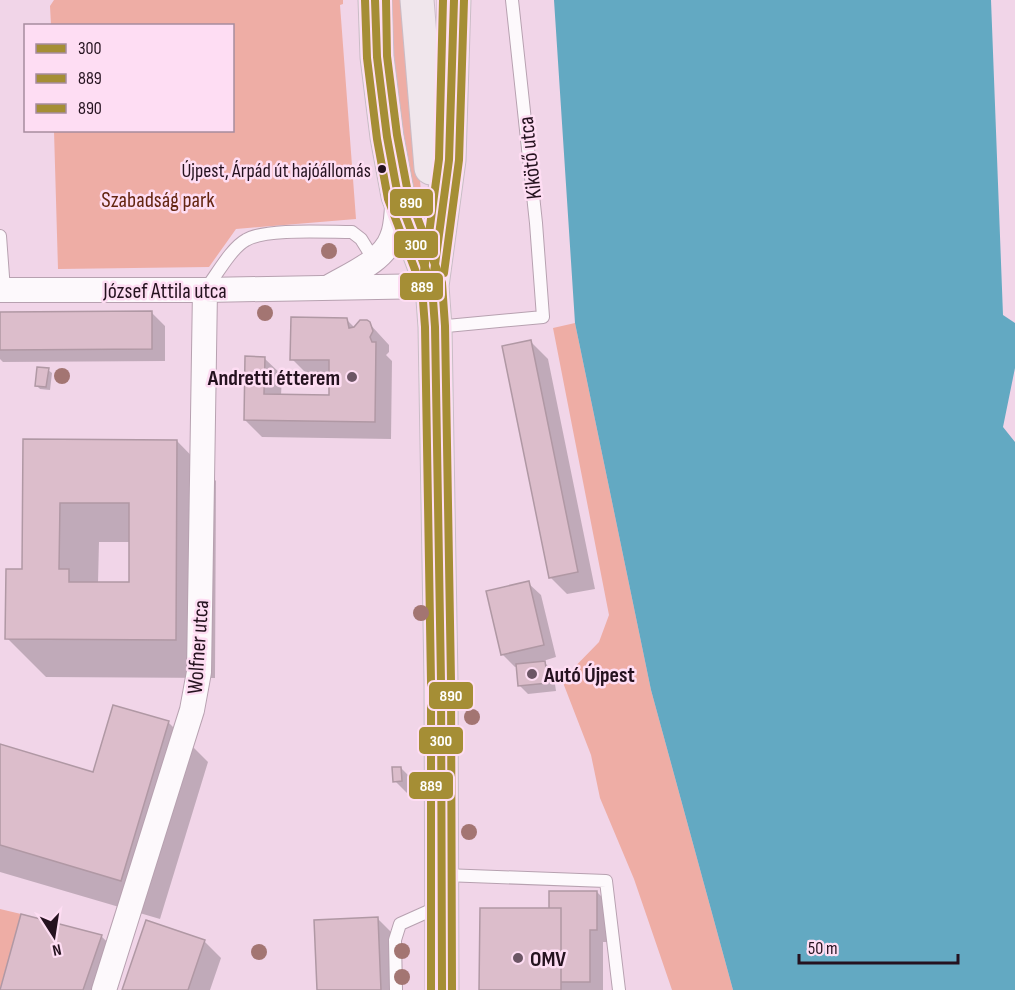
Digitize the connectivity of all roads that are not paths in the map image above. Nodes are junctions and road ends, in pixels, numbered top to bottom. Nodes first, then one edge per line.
1 (375, 0) edge
2 (417, 0) edge
3 (454, 0) edge
4 (512, 0) edge
5 (398, 196) junction
6 (441, 226) junction
7 (0, 236) edge
8 (374, 260) junction
9 (432, 286) junction
10 (329, 287) junction
11 (2, 290) edge
12 (205, 290) junction
13 (435, 327) junction
14 (442, 890) junction
15 (104, 990) edge
16 (396, 990) edge
17 (442, 990) edge
18 (619, 990) edge

1 - 5 main road
2 - 6 main road
3 - 6 main road
4 - 13 lane, Kikötő utca
5 - 8 street, József Attila utca
5 - 9 main road
6 - 9 main road
7 - 11 lane
8 - 10 street, József Attila utca
8 - 12 lane
9 - 10 street, József Attila utca
9 - 13 main road
10 - 12 street, József Attila utca
11 - 12 street, József Attila utca
12 - 15 street, Wolfner utca
13 - 14 main road
14 - 16 lane
14 - 17 main road
14 - 18 lane

